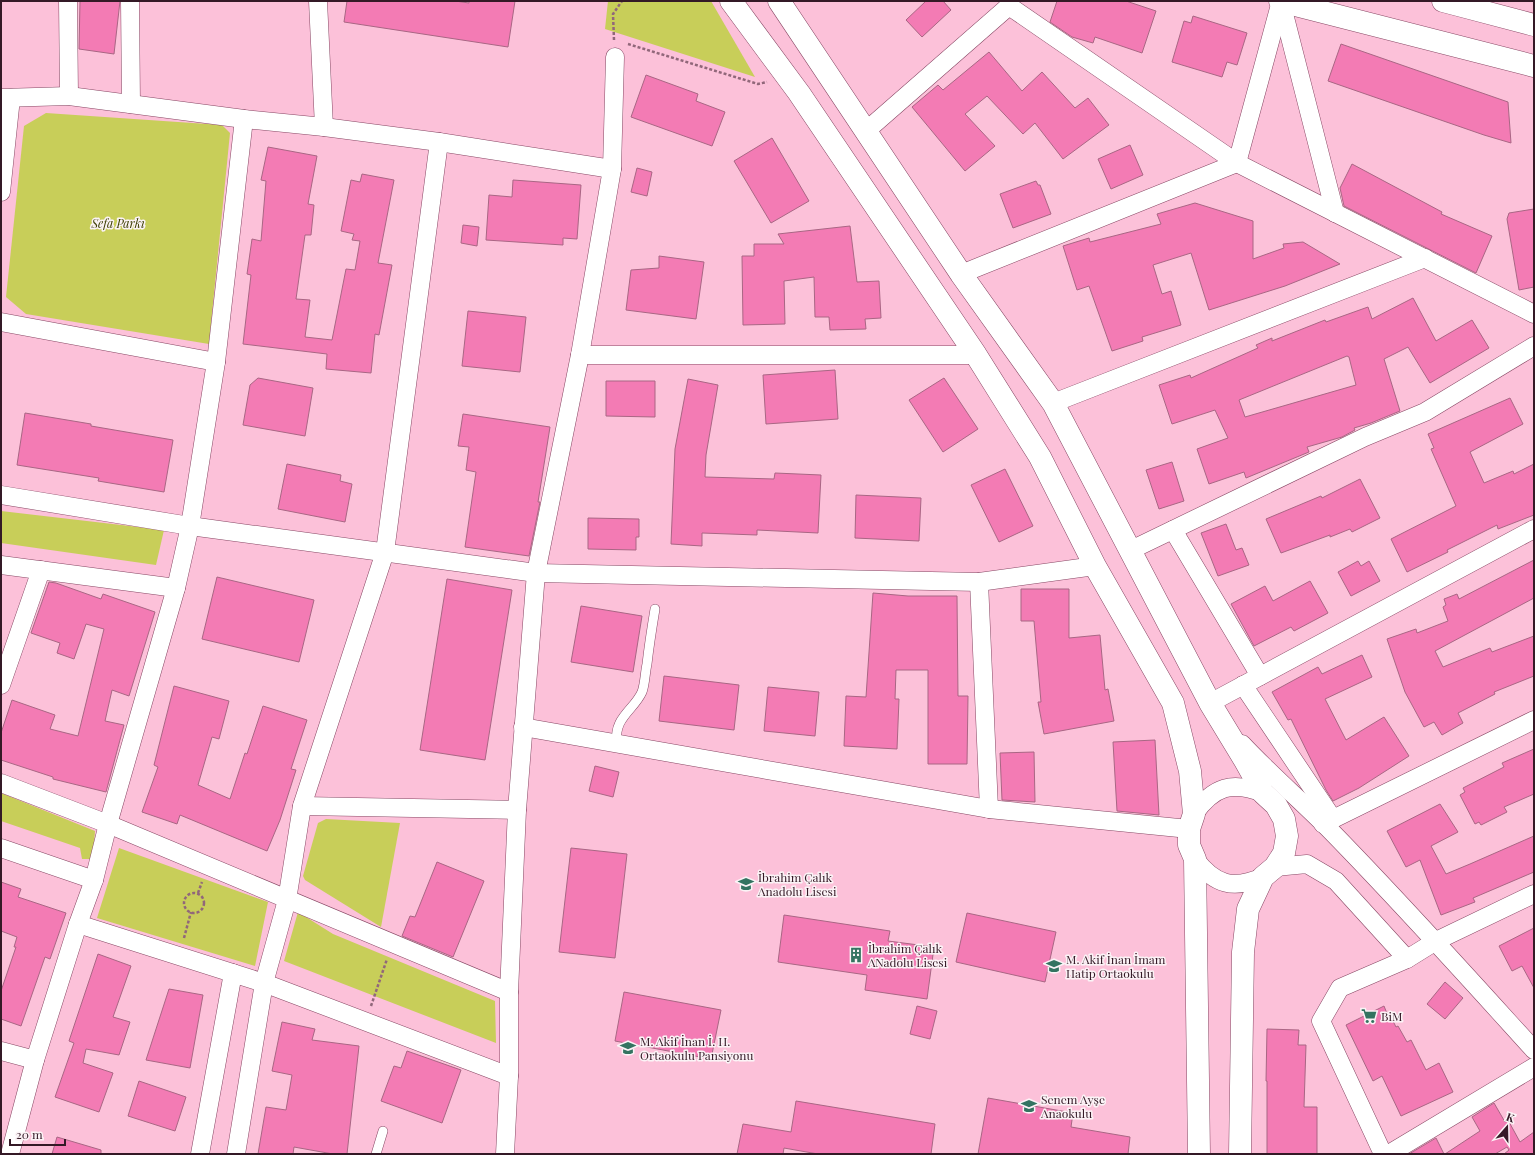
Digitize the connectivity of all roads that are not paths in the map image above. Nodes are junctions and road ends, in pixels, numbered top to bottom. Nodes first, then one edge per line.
1 (68, 1) edge
2 (130, 1) edge
3 (318, 1) edge
4 (731, 1) edge
5 (779, 1) edge
6 (1281, 1) edge
7 (1443, 1) edge
8 (1534, 25) edge
9 (614, 48) road end
10 (1534, 66) edge
11 (69, 96) junction
12 (6, 98) edge
13 (132, 104) junction
14 (244, 119) junction
15 (324, 127) junction
16 (866, 131) junction
17 (439, 142) junction
18 (1236, 163) junction
19 (612, 169) junction
20 (1, 192) edge
21 (1335, 213) junction
22 (1425, 258) junction
23 (961, 274) junction
24 (1534, 314) edge
25 (1, 322) edge
26 (1534, 346) edge
27 (976, 355) junction
28 (580, 356) junction
29 (216, 362) junction
30 (1053, 403) junction
31 (1, 495) edge
32 (190, 526) junction
33 (1534, 528) edge
34 (1173, 530) junction
35 (1131, 550) junction
36 (385, 552) junction
37 (1, 565) edge
38 (1095, 566) junction
39 (41, 570) junction
40 (536, 573) junction
41 (979, 582) junction
42 (176, 588) junction
43 (655, 609) dead end
44 (1260, 676) junction
45 (1243, 685) junction
46 (1, 686) edge
47 (1215, 712) junction
48 (1534, 720) edge
49 (523, 727) junction
50 (617, 743) junction
51 (1, 783) edge
52 (1263, 794) junction
53 (302, 806) junction
54 (990, 808) junction
55 (517, 810) junction
56 (1191, 821) junction
57 (1328, 821) junction
58 (108, 824) junction
59 (1, 848) edge
60 (1195, 859) junction
61 (1269, 872) junction
62 (94, 880) junction
63 (1534, 894) edge
64 (287, 900) junction
65 (78, 924) junction
66 (1436, 941) junction
67 (1407, 959) junction
68 (233, 972) junction
69 (264, 983) junction
70 (509, 992) junction
71 (1534, 1050) edge
72 (1, 1051) edge
73 (35, 1060) junction
74 (1534, 1067) edge
75 (508, 1076) junction
76 (383, 1131) dead end
77 (206, 1152) edge
78 (10, 1154) edge
79 (236, 1154) edge
80 (376, 1154) edge
81 (506, 1154) edge
82 (1199, 1154) edge
83 (1240, 1154) edge
84 (1383, 1154) edge
85 (1389, 1154) edge

1 - 11 street
2 - 13 street
3 - 15 street
4 - 27 main road
5 - 16 main road
6 - 10 main road
6 - 18 street
6 - 21 street
7 - 8 main road
9 - 19 street
11 - 12 street
11 - 13 street
12 - 20 street
13 - 14 street
14 - 15 street
14 - 29 street
15 - 17 street
16 - 18 street
16 - 23 main road
17 - 19 street
17 - 36 street
18 - 21 street
18 - 23 street
19 - 28 street
21 - 22 street
22 - 24 street
22 - 30 street
23 - 30 main road
25 - 29 street
26 - 34 street
27 - 28 street
27 - 38 main road
28 - 40 street
29 - 32 street
30 - 35 main road
31 - 32 street
32 - 36 street
32 - 42 street
33 - 44 street
34 - 35 street
34 - 44 street
35 - 47 main road
36 - 40 street
36 - 53 street
37 - 39 street
38 - 41 street
38 - 56 main road
39 - 42 street
39 - 46 street
40 - 41 street
40 - 49 street
41 - 54 street
42 - 58 street
43 - 50 lane
44 - 45 street
45 - 47 street
45 - 57 street
47 - 52 main road
47 - 57 street
48 - 57 street
49 - 50 street
49 - 55 street
50 - 54 street
51 - 58 street
52 - 56 street
52 - 61 main road
53 - 55 street
53 - 64 street
54 - 56 street
55 - 70 street
56 - 60 main road
57 - 66 street
58 - 62 street
58 - 64 street
59 - 62 street
60 - 61 street
60 - 82 main road
61 - 67 street
61 - 83 main road
62 - 65 street
63 - 66 street
64 - 69 street
64 - 70 street
65 - 68 street
65 - 73 street
66 - 67 street
66 - 71 street
67 - 84 street
68 - 69 street
68 - 77 street
69 - 75 street
69 - 79 street
70 - 75 street
72 - 73 street
73 - 78 street
74 - 85 street
75 - 81 street
76 - 80 lane

